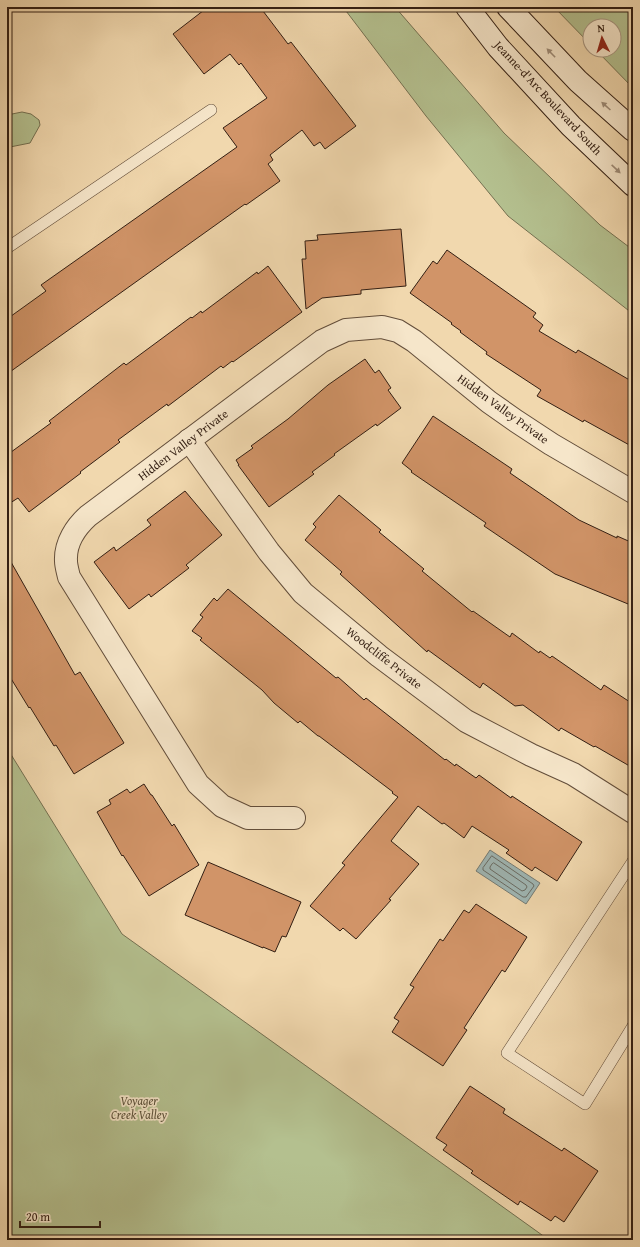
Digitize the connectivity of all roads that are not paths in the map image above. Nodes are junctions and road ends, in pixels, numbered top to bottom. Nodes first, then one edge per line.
1 (467, 7) edge
2 (508, 7) edge
3 (211, 110) dead end
4 (633, 130) edge
5 (633, 185) edge
6 (7, 248) edge
7 (189, 440) junction
8 (633, 492) edge
9 (633, 812) edge
10 (294, 818) dead end
11 (633, 861) edge
12 (633, 1026) edge

1 -> 5 street, Jeanne-d'Arc Boulevard South
4 -> 2 street
3 - 6 lane
7 - 8 street, Hidden Valley Private
7 - 9 street, Woodcliffe Private
7 - 10 street, Hidden Valley Private
11 - 12 lane

